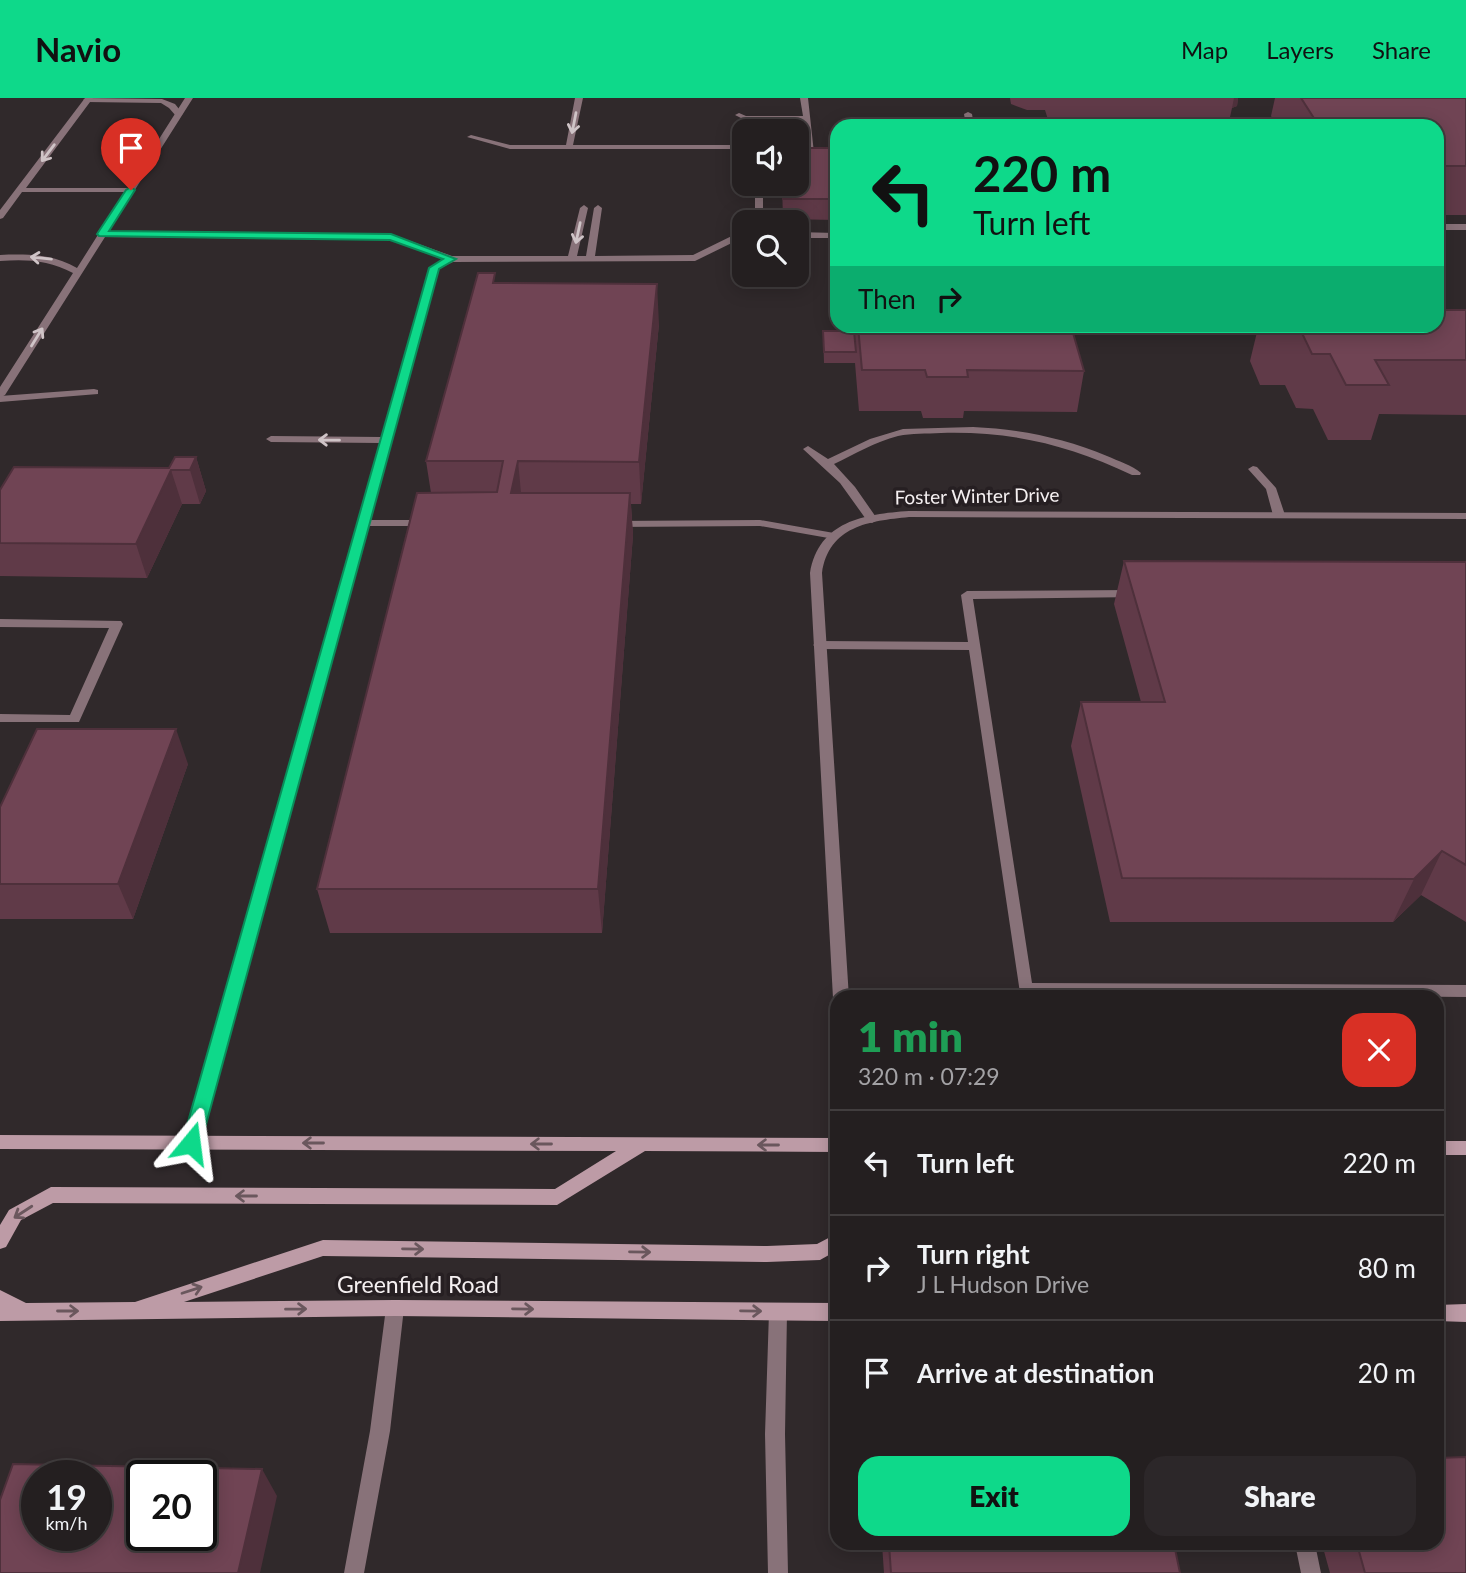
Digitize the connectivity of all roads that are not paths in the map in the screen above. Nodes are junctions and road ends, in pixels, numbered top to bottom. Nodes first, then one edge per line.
1 (190, 98) edge
2 (579, 98) edge
3 (804, 98) edge
4 (88, 99) edge
5 (179, 114) junction
6 (968, 114) dead end
7 (739, 115) dead end
8 (807, 118) junction
9 (969, 119) edge
10 (471, 137) dead end
11 (569, 147) junction
12 (732, 147) edge
13 (824, 151) edge
14 (20, 190) junction
15 (131, 190) junction
16 (584, 208) dead end
17 (598, 208) dead end
18 (0, 216) edge
19 (1444, 227) edge
20 (1466, 227) edge
21 (102, 234) junction
22 (809, 235) edge
23 (830, 236) edge
24 (732, 240) edge
25 (0, 258) edge
26 (451, 259) junction
27 (572, 259) junction
28 (590, 260) junction
29 (78, 272) junction
30 (94, 392) dead end
31 (0, 397) edge
32 (271, 439) dead end
33 (386, 440) junction
34 (808, 449) dead end
35 (829, 463) junction
36 (1253, 469) dead end
37 (1136, 474) dead end
38 (1279, 515) junction
39 (1466, 516) edge
40 (872, 520) junction
41 (363, 523) junction
42 (440, 524) edge
43 (597, 524) edge
44 (834, 536) junction
45 (1147, 594) edge
46 (0, 623) edge
47 (819, 645) junction
48 (975, 646) junction
49 (0, 718) edge
50 (841, 990) edge
51 (1246, 990) edge
52 (1444, 991) edge
53 (1466, 991) edge
54 (0, 1142) edge
55 (191, 1143) junction
56 (642, 1144) junction
57 (830, 1145) edge
58 (1444, 1148) edge
59 (1466, 1148) edge
60 (0, 1241) edge
61 (830, 1246) edge
62 (0, 1298) edge
63 (395, 1308) junction
64 (23, 1311) junction
65 (127, 1311) junction
66 (778, 1311) junction
67 (0, 1312) edge
68 (830, 1312) edge
69 (1466, 1312) edge
70 (1444, 1313) edge
71 (1306, 1550) edge
72 (354, 1573) edge
73 (778, 1573) edge
74 (1311, 1573) edge

1 - 5 street
2 -> 11 street
3 - 8 street
4 - 5 street
4 -> 14 street
5 - 15 street
6 - 9 street
7 - 8 street
8 - 13 street
10 - 11 street
11 - 12 street
14 - 15 street
14 - 18 street
15 - 21 street
16 -> 27 street
17 - 28 street
19 - 20 street
21 - 26 street
21 - 29 street
22 - 23 street
24 - 28 street
29 -> 25 street
26 - 27 street
26 - 33 street
27 - 28 street
31 -> 29 street
30 - 31 street
33 -> 32 street
33 - 41 street
34 - 35 street
35 - 37 street
35 - 40 street
36 - 38 street
38 - 39 street, Foster Winter Drive
38 - 40 street, Foster Winter Drive
40 - 44 street, Foster Winter Drive
41 - 42 street
41 - 55 street
43 - 44 street
44 - 47 street
45 - 48 street
46 - 49 street
47 - 48 street
47 - 50 street
48 - 51 street
52 - 53 street
54 - 55 main road
56 -> 55 main road
57 -> 56 main road
56 -> 60 main road
58 - 59 main road
65 -> 61 main road
62 - 64 main road
65 -> 63 main road, Greenfield Road
63 -> 66 main road, Greenfield Road
63 - 72 street
64 -> 65 main road, Greenfield Road
64 - 67 main road, Greenfield Road
66 - 68 main road, Greenfield Road
66 - 73 street
69 - 70 main road
71 - 74 street

